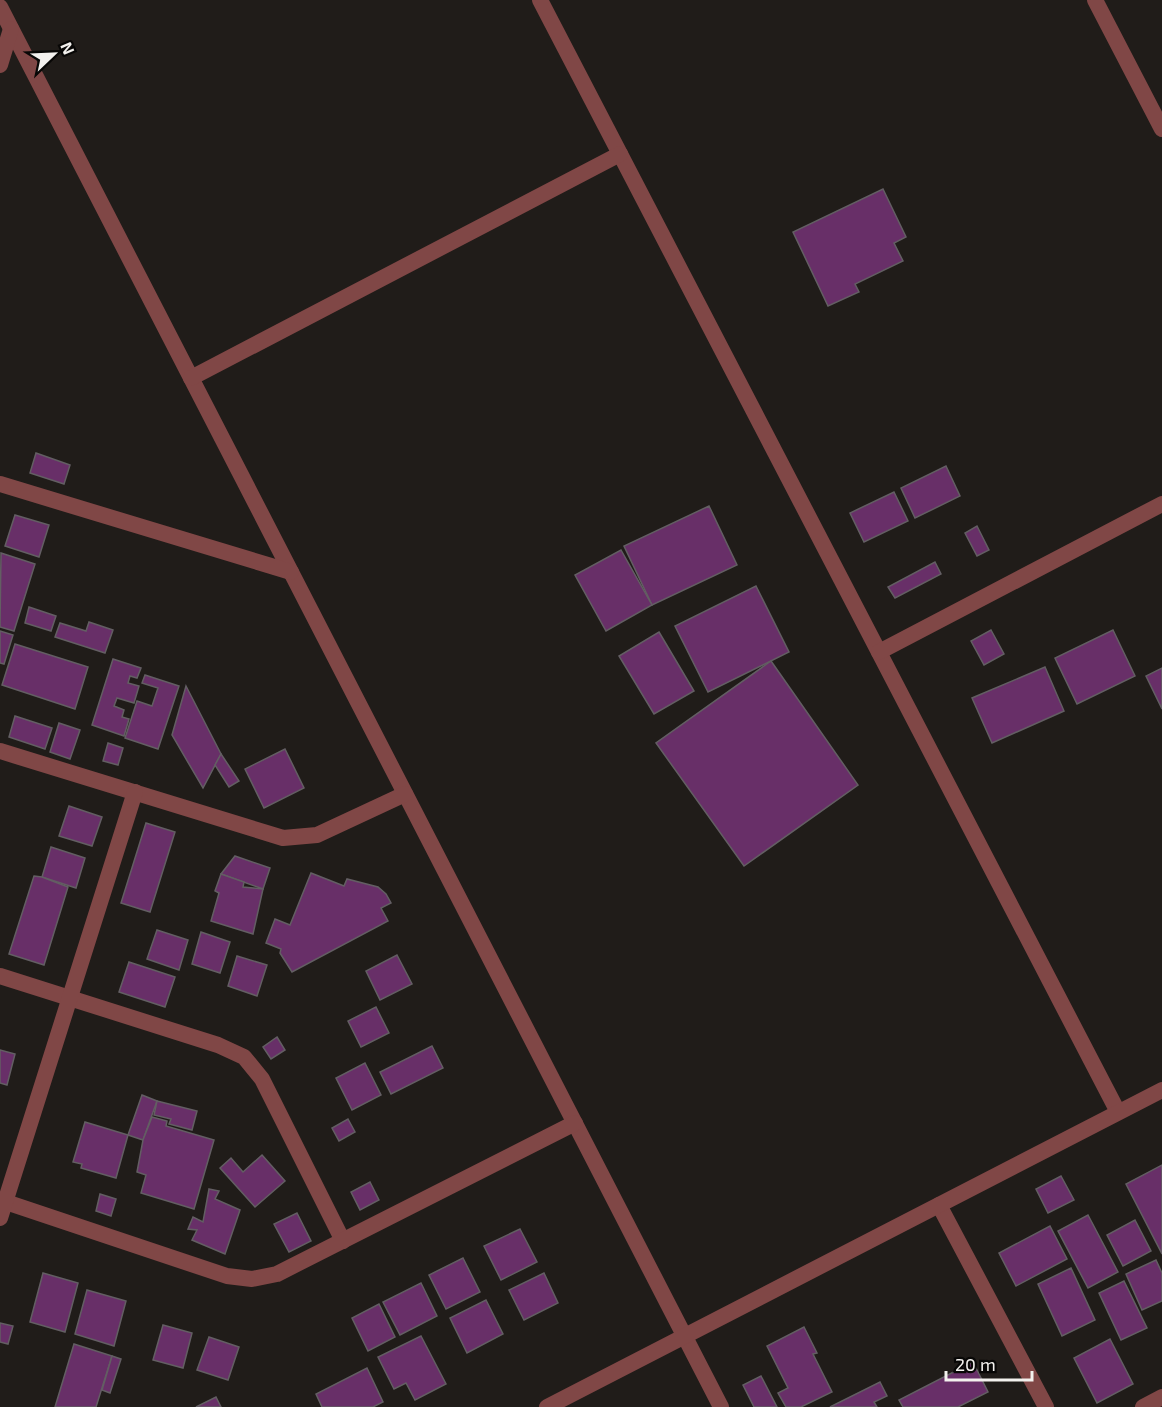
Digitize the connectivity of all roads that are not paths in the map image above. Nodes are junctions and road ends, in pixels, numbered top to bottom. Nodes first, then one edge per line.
1 (540, 0) edge
2 (1095, 0) edge
3 (0, 7) edge
4 (11, 29) junction
5 (0, 65) edge
6 (1162, 129) edge
7 (620, 154) junction
8 (191, 378) junction
9 (0, 484) edge
10 (1162, 504) edge
11 (291, 572) junction
12 (879, 652) junction
13 (0, 751) edge
14 (135, 792) junction
15 (405, 794) junction
16 (0, 976) edge
17 (68, 998) junction
18 (1162, 1090) edge
19 (1118, 1112) junction
20 (575, 1123) junction
21 (3, 1200) edge
22 (939, 1205) junction
23 (0, 1218) edge
24 (343, 1241) junction
25 (685, 1336) junction
26 (1162, 1397) edge
27 (547, 1407) edge
28 (722, 1407) edge
29 (1046, 1407) edge
30 (1143, 1407) edge

1 - 7 street
2 - 6 street
3 - 4 street
4 - 5 street
4 - 8 street
7 - 8 street
7 - 12 street
8 - 11 street
9 - 11 street
10 - 12 street
11 - 15 street
12 - 19 street
13 - 14 street
14 - 15 street
14 - 17 street
15 - 20 street
16 - 17 street
17 - 21 street
17 - 24 street
18 - 19 street
19 - 22 street
20 - 24 street
20 - 25 street
21 - 23 street
21 - 24 street
22 - 25 street
22 - 29 street
25 - 27 street
25 - 28 street
26 - 30 street

